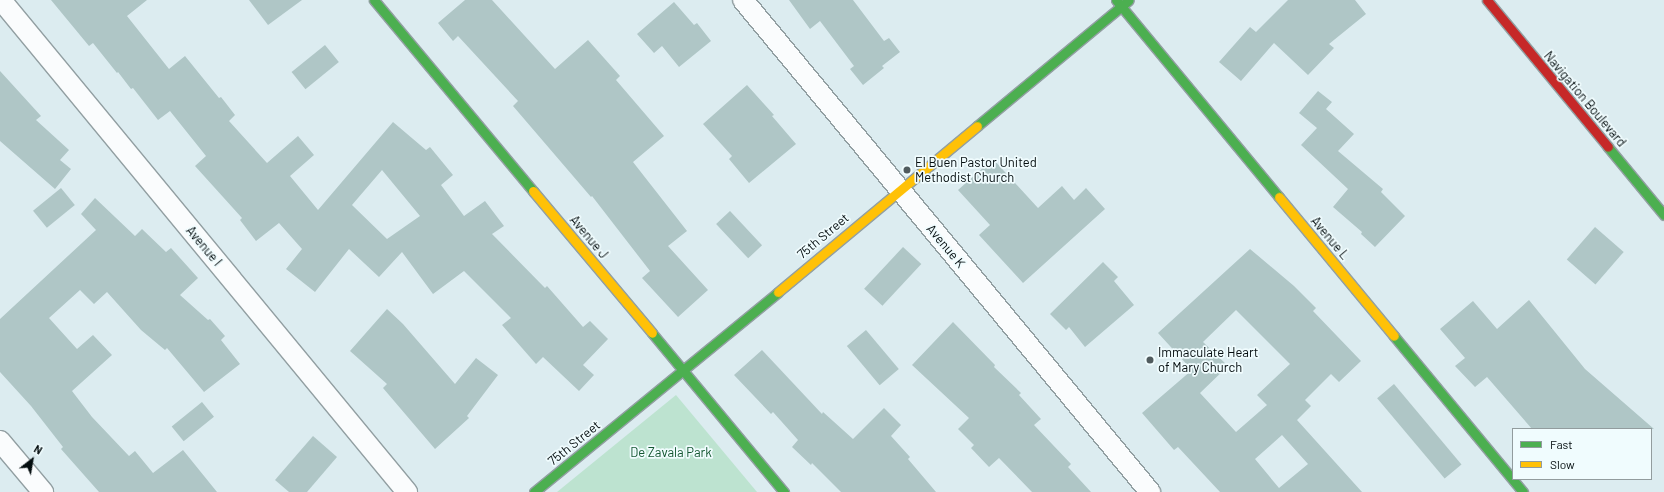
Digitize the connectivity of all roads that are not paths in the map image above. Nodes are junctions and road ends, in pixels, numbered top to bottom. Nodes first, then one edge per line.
1 (1, 0) edge
2 (374, 0) edge
3 (743, 0) edge
4 (1486, 0) edge
5 (1122, 2) edge
6 (899, 189) junction
7 (1664, 215) edge
8 (684, 371) junction
9 (0, 441) edge
10 (1512, 479) edge
11 (1513, 480) edge
12 (42, 492) edge
13 (407, 492) edge
14 (534, 492) edge
15 (784, 492) edge
16 (1150, 492) edge
17 (1523, 492) edge

1 - 13 street, Avenue I
2 - 8 street, Avenue J
3 - 6 street, Avenue K
4 - 7 street, Navigation Boulevard
5 - 6 street, 75th Street
5 - 10 street, Avenue L
6 - 8 street, 75th Street
6 - 16 street, Avenue K
8 - 14 street, 75th Street
8 - 15 street, Avenue J
9 - 12 street
11 - 17 street, Avenue L

